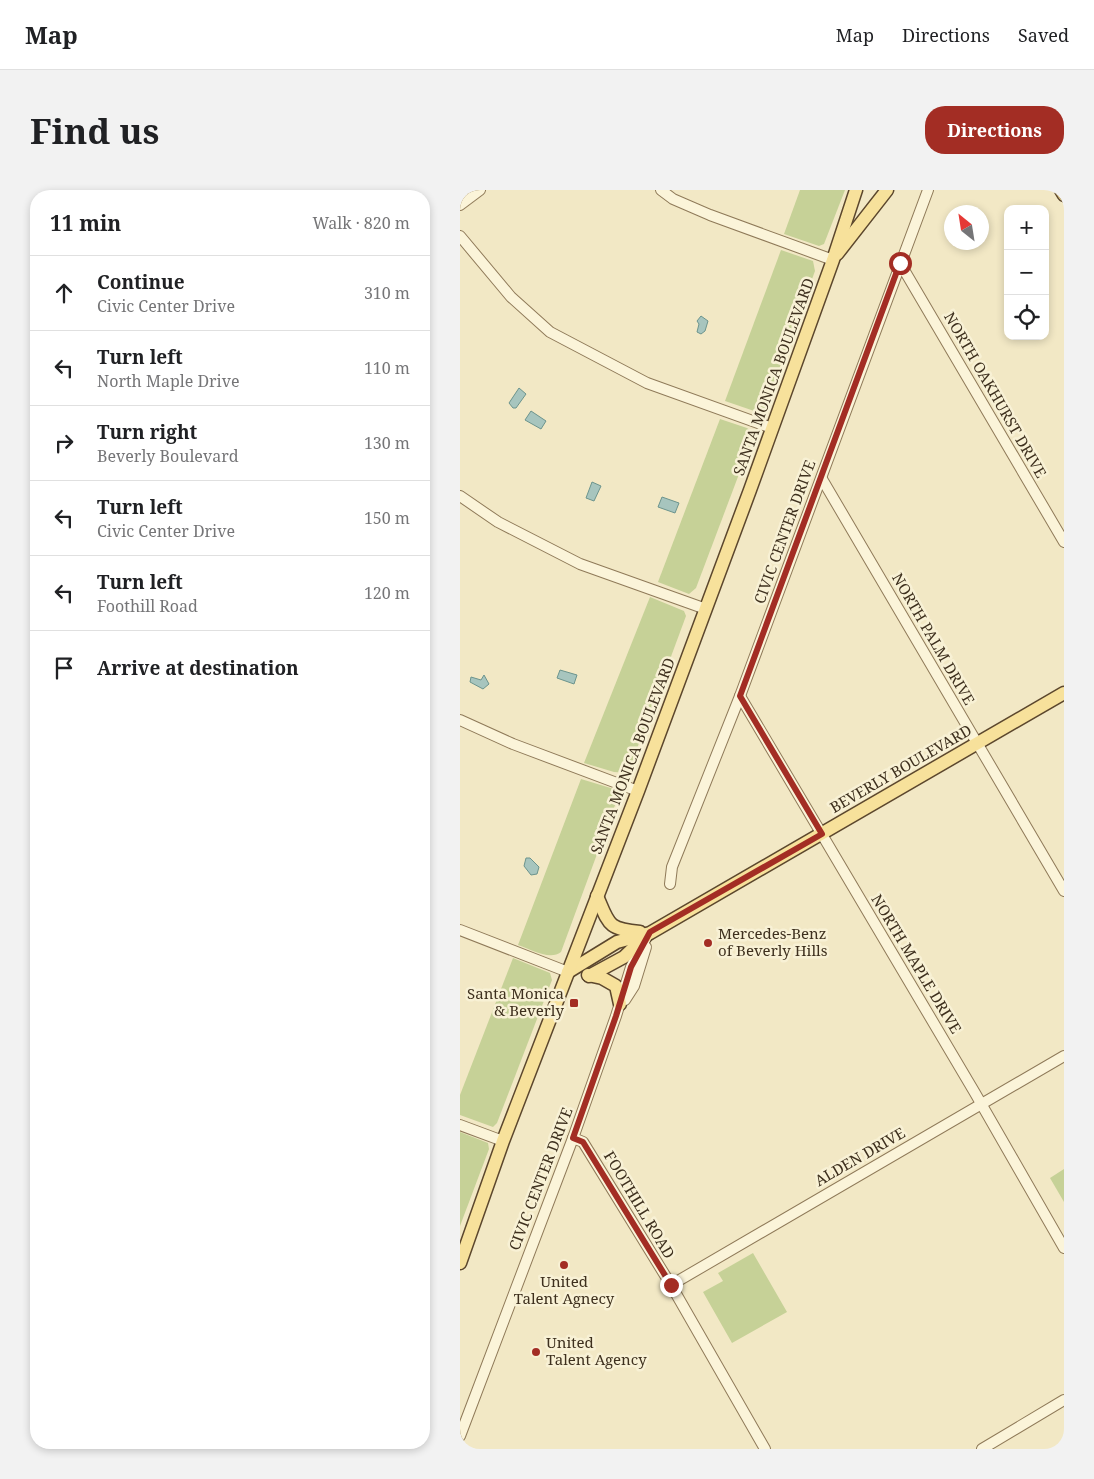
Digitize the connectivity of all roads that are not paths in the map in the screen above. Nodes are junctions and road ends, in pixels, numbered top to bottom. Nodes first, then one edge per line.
1 (480, 190) edge
2 (661, 190) edge
3 (856, 190) edge
4 (887, 190) edge
5 (928, 190) edge
6 (1061, 190) edge
7 (1064, 195) edge
8 (460, 204) edge
9 (460, 236) edge
10 (833, 260) junction
11 (900, 263) junction
12 (772, 428) junction
13 (822, 479) junction
14 (460, 496) edge
15 (1064, 542) edge
16 (706, 609) junction
17 (1064, 693) edge
18 (740, 696) junction
19 (460, 720) edge
20 (977, 744) junction
21 (638, 791) junction
22 (822, 834) junction
23 (670, 884) dead end
24 (1064, 891) edge
25 (597, 896) junction
26 (460, 930) edge
27 (650, 932) junction
28 (568, 972) junction
29 (589, 976) junction
30 (620, 1004) junction
31 (1064, 1056) edge
32 (982, 1104) junction
33 (460, 1125) edge
34 (573, 1138) junction
35 (503, 1141) junction
36 (1064, 1248) edge
37 (460, 1263) edge
38 (671, 1285) junction
39 (1064, 1400) edge
40 (460, 1436) edge
41 (764, 1449) edge
42 (982, 1449) edge

1 - 8 street
2 - 10 street
3 - 10 main road, SANTA MONICA BOULEVARD
4 - 10 main road, SANTA MONICA BOULEVARD
5 - 11 street, CIVIC CENTER DRIVE
6 - 7 main road
9 - 12 street
10 - 12 main road, SANTA MONICA BOULEVARD
11 - 13 street, CIVIC CENTER DRIVE
11 - 15 street, NORTH OAKHURST DRIVE
12 - 16 main road, SANTA MONICA BOULEVARD
13 - 18 street, CIVIC CENTER DRIVE
13 - 20 street, NORTH PALM DRIVE
14 - 16 street
16 - 21 main road, SANTA MONICA BOULEVARD
17 - 20 main road, BEVERLY BOULEVARD
18 - 22 street, NORTH MAPLE DRIVE
18 - 23 street, CIVIC CENTER DRIVE
19 - 21 street
20 - 22 main road, BEVERLY BOULEVARD
20 - 24 street, NORTH PALM DRIVE
21 - 25 main road, SANTA MONICA BOULEVARD
22 - 27 main road, BEVERLY BOULEVARD
22 - 32 street, NORTH MAPLE DRIVE
25 - 27 main road
25 - 28 main road, SANTA MONICA BOULEVARD
26 - 28 street
27 - 28 main road, BEVERLY BOULEVARD
27 - 29 main road, BEVERLY BOULEVARD
27 - 30 street, CIVIC CENTER DRIVE
28 - 29 main road
28 - 35 main road, SANTA MONICA BOULEVARD
29 - 30 main road
30 - 34 street, CIVIC CENTER DRIVE
31 - 32 street, ALDEN DRIVE
32 - 36 street, NORTH MAPLE DRIVE
32 - 38 street, ALDEN DRIVE
33 - 35 street
34 - 38 street, FOOTHILL ROAD
34 - 40 street, CIVIC CENTER DRIVE
35 - 37 main road, SANTA MONICA BOULEVARD
38 - 41 street, FOOTHILL ROAD
39 - 42 street

